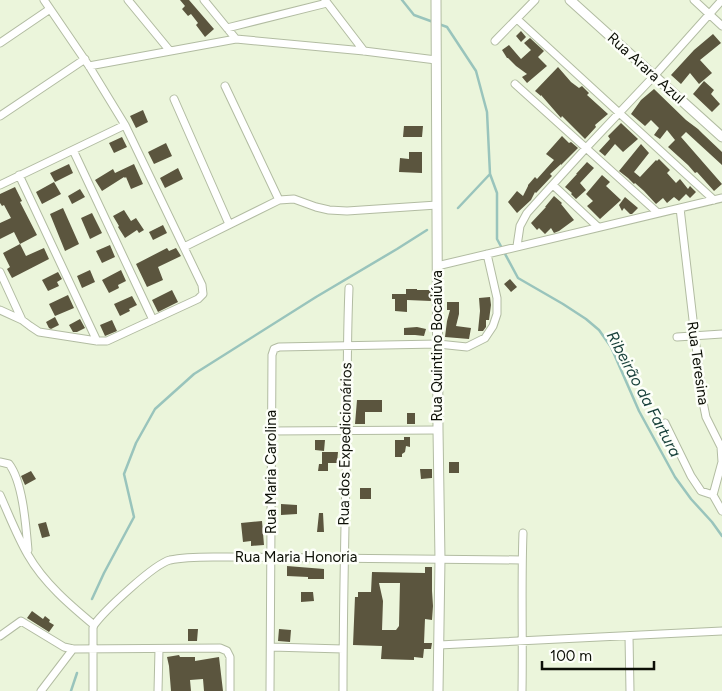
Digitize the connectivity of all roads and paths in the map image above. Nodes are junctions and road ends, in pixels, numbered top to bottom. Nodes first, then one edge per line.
1 (44, 0) edge
2 (128, 0) edge
3 (204, 0) edge
4 (436, 0) edge
5 (535, 0) edge
6 (570, 0) edge
7 (694, 0) edge
8 (722, 0) edge
9 (326, 1) edge
10 (50, 9) junction
11 (710, 14) junction
12 (517, 19) junction
13 (722, 26) edge
14 (227, 28) junction
15 (236, 39) junction
16 (495, 41) dead end
17 (0, 44) edge
18 (170, 51) junction
19 (364, 51) junction
20 (85, 59) junction
21 (436, 60) junction
22 (89, 66) junction
23 (655, 75) junction
24 (515, 84) dead end
25 (226, 86) dead end
26 (174, 99) dead end
27 (619, 113) junction
28 (0, 116) edge
29 (125, 125) junction
30 (722, 137) edge
31 (586, 148) junction
32 (73, 150) junction
33 (20, 175) junction
34 (0, 185) edge
35 (553, 185) junction
36 (722, 198) edge
37 (279, 200) junction
38 (714, 200) junction
39 (437, 205) junction
40 (680, 208) junction
41 (658, 213) junction
42 (229, 224) junction
43 (598, 227) junction
44 (184, 247) junction
45 (514, 247) junction
46 (487, 254) junction
47 (437, 266) junction
48 (0, 272) edge
49 (349, 288) dead end
50 (0, 310) edge
51 (22, 320) junction
52 (153, 320) junction
53 (722, 334) edge
54 (694, 336) junction
55 (676, 337) dead end
56 (97, 341) junction
57 (438, 344) junction
58 (347, 346) junction
59 (665, 423) dead end
60 (271, 430) junction
61 (347, 430) junction
62 (438, 430) junction
63 (0, 462) edge
64 (713, 494) junction
65 (0, 495) edge
66 (722, 511) edge
67 (523, 533) dead end
68 (28, 555) junction
69 (271, 557) junction
70 (344, 557) junction
71 (440, 559) junction
72 (522, 560) junction
73 (94, 625) junction
74 (722, 632) edge
75 (0, 636) edge
76 (629, 636) junction
77 (523, 642) junction
78 (439, 645) junction
79 (271, 647) junction
80 (73, 649) junction
81 (93, 649) junction
82 (159, 649) junction
83 (343, 649) junction
84 (40, 691) edge
85 (93, 691) edge
86 (158, 691) edge
87 (230, 691) edge
88 (270, 691) edge
89 (343, 691) edge
90 (438, 691) edge
91 (522, 691) edge
92 (630, 691) edge

1 - 10 street
2 - 18 street
3 - 14 street
4 - 21 street, Rua Quintino Bocaiúva
5 - 12 street
6 - 23 street, Rua Arara Azul
7 - 11 street
8 - 11 street
9 - 14 street
9 - 19 street
10 - 17 street
10 - 20 street
11 - 13 street
11 - 23 street
12 - 16 street
12 - 27 street
14 - 15 street
15 - 18 street
15 - 19 street
18 - 22 street
19 - 21 street
20 - 22 street
20 - 28 street
21 - 39 street, Rua Quintino Bocaiúva
22 - 29 street
23 - 27 street
23 - 30 street, Rua Arara Azul
24 - 31 street
25 - 37 street
26 - 42 street
27 - 31 street
27 - 38 street
29 - 32 street
29 - 44 street
31 - 35 street
31 - 41 street
32 - 33 street
32 - 52 street
33 - 34 street
33 - 56 street
35 - 43 street
35 - 45 street
36 - 38 street
37 - 39 street
37 - 42 street
38 - 40 street
39 - 47 street, Rua Quintino Bocaiúva
40 - 41 street
40 - 54 street, Rua Teresina
41 - 43 street
42 - 44 street
43 - 45 street
44 - 52 street
45 - 46 street
46 - 47 street
46 - 57 street
47 - 57 street, Rua Quintino Bocaiúva
48 - 51 street
49 - 58 street, Rua dos Expedicionários
50 - 51 street
51 - 56 street
52 - 56 street
53 - 54 street
54 - 55 street
54 - 64 street, Rua Teresina
57 - 58 street
57 - 62 street, Rua Quintino Bocaiúva
58 - 60 street, Rua Maria Carolina
58 - 61 street, Rua dos Expedicionários
59 - 64 street
60 - 61 street
60 - 69 street, Rua Maria Carolina
61 - 62 street
61 - 70 street, Rua dos Expedicionários
62 - 71 street, Rua Quintino Bocaiúva
63 - 68 street
64 - 66 street
65 - 68 street
67 - 72 street
68 - 73 street
69 - 70 street, Rua Maria Honoria
69 - 73 street, Rua Maria Honoria
69 - 79 street, Rua Maria Carolina
70 - 71 street, Rua Maria Honoria
70 - 83 street, Rua dos Expedicionários
71 - 72 street, Rua Maria Honoria
71 - 78 street, Rua Quintino Bocaiúva
72 - 77 street
73 - 81 street
74 - 76 street
75 - 80 street
76 - 77 street
76 - 92 street
77 - 78 street
77 - 91 street
78 - 90 street, Rua Quintino Bocaiúva
79 - 83 street
79 - 88 street, Rua Maria Carolina
80 - 81 street
80 - 84 street
81 - 82 street
81 - 85 street
82 - 86 street
82 - 87 street
83 - 89 street, Rua dos Expedicionários

